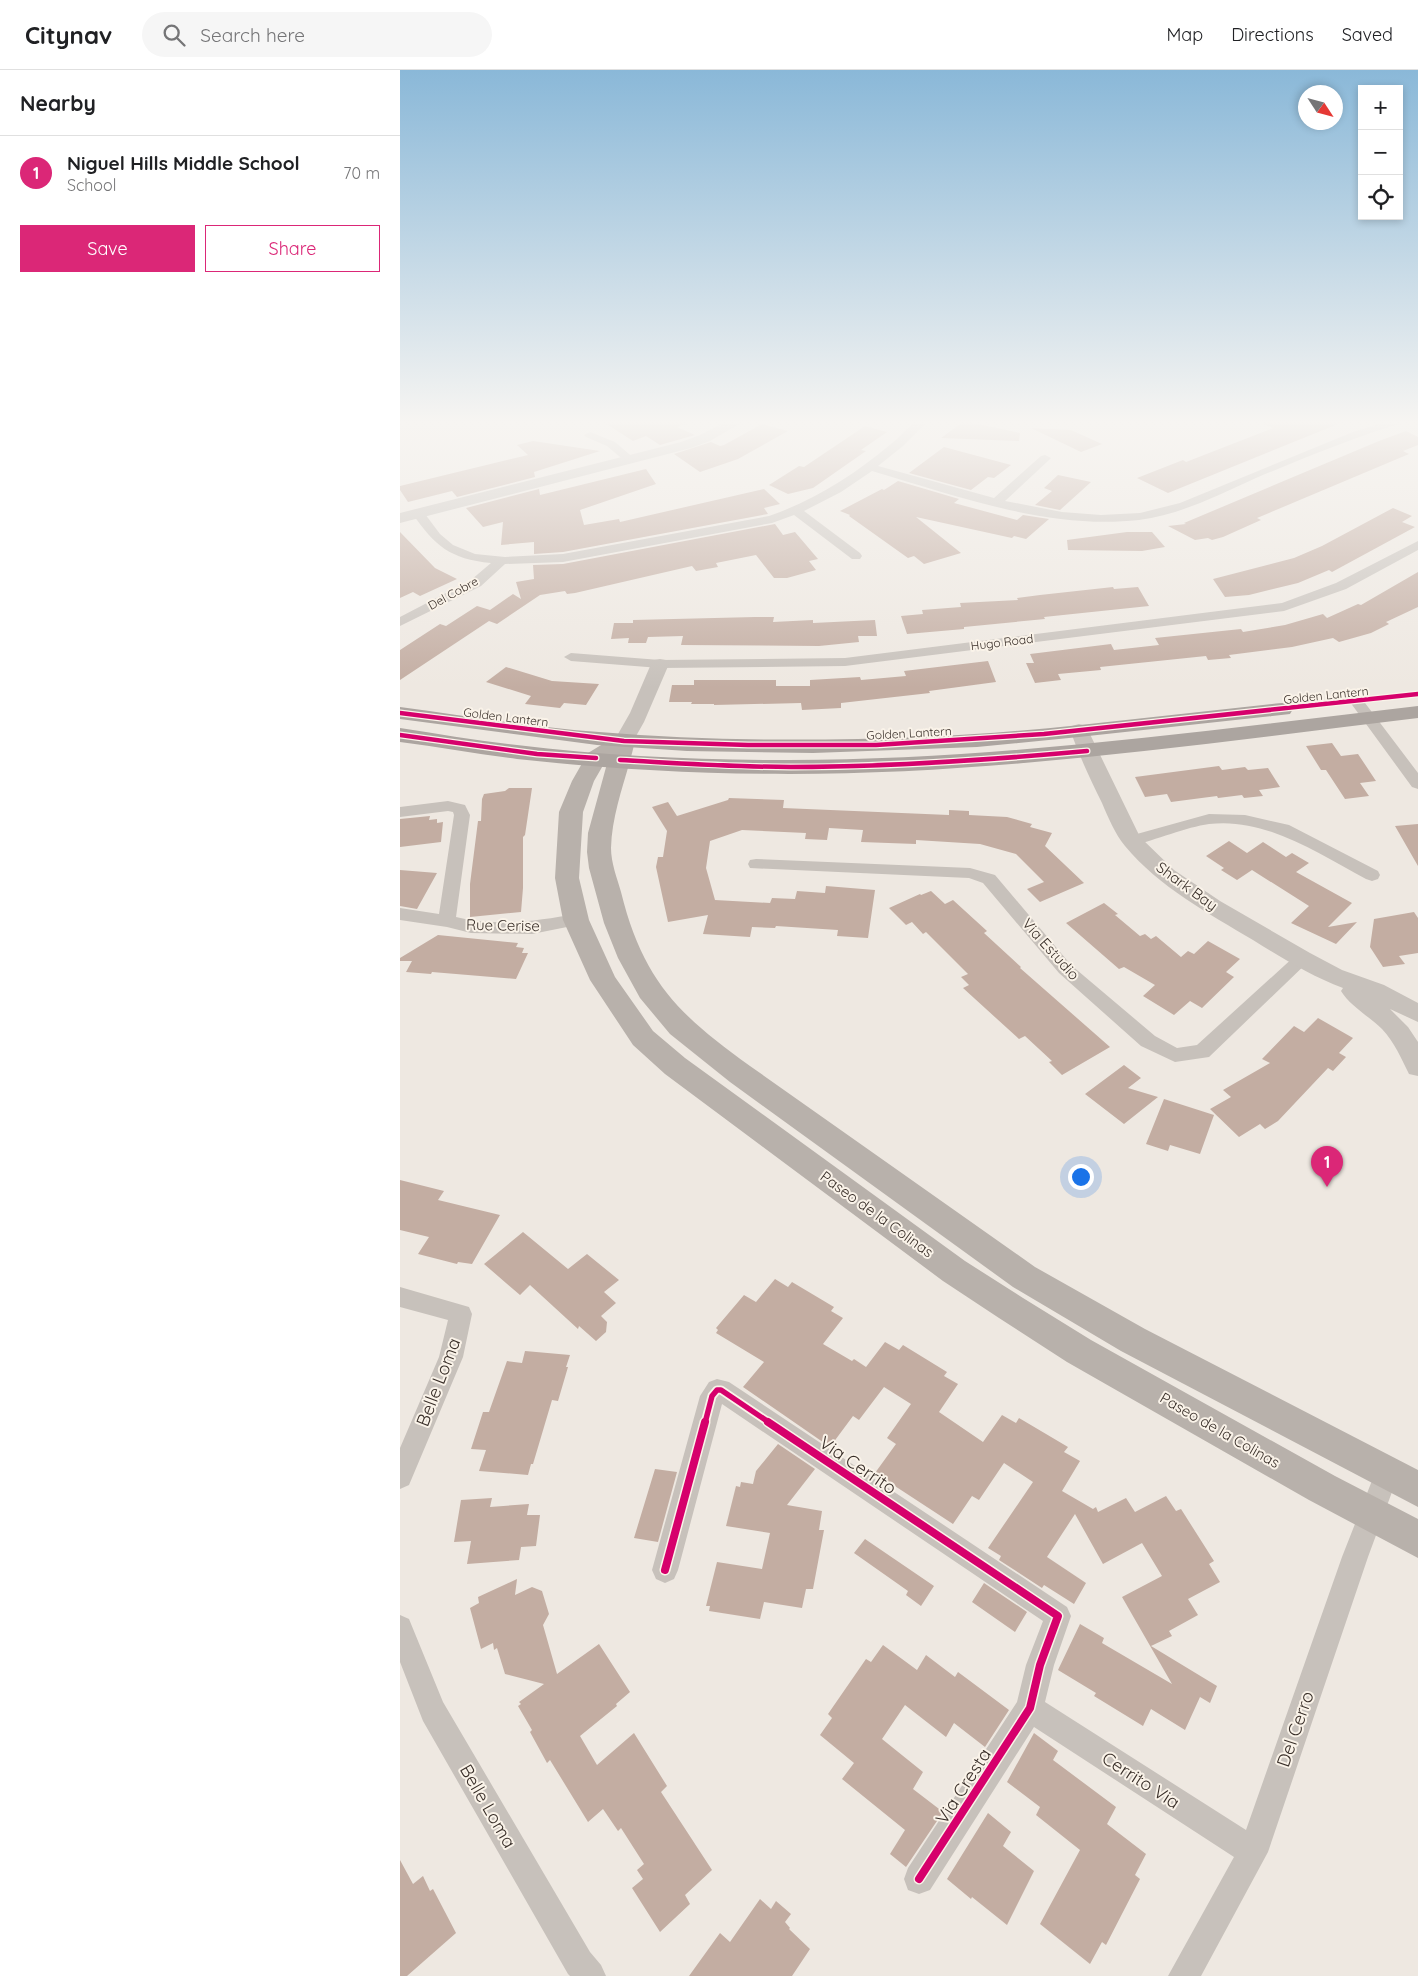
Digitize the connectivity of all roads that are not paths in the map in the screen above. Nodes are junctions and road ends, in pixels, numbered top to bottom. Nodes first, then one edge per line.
1 (430, 510) edge
2 (801, 510) edge
3 (1036, 510) edge
4 (1166, 510) edge
5 (797, 512) junction
6 (418, 513) junction
7 (400, 518) edge
8 (1418, 545) edge
9 (856, 556) dead end
10 (502, 560) junction
11 (400, 622) edge
12 (571, 657) dead end
13 (660, 664) junction
14 (1418, 694) edge
15 (1362, 710) junction
16 (1418, 712) edge
17 (400, 713) edge
18 (1079, 730) junction
19 (400, 735) edge
20 (622, 751) junction
21 (1087, 751) junction
22 (596, 758) junction
23 (1418, 784) edge
24 (400, 812) edge
25 (1132, 841) junction
26 (756, 864) dead end
27 (1372, 875) dead end
28 (612, 912) junction
29 (400, 914) edge
30 (576, 920) junction
31 (447, 921) junction
32 (1302, 959) junction
33 (1334, 976) junction
34 (1418, 1013) edge
35 (1418, 1067) edge
36 (400, 1297) edge
37 (1387, 1473) junction
38 (400, 1477) edge
39 (1418, 1489) edge
40 (1371, 1515) junction
41 (1418, 1539) edge
42 (665, 1570) dead end
43 (400, 1628) edge
44 (1030, 1708) junction
45 (1253, 1852) junction
46 (919, 1879) dead end
47 (590, 1976) edge
48 (1184, 1976) edge

1 - 6 street
2 - 5 street
3 - 4 street
5 - 9 street
5 - 10 street
6 - 7 street
6 - 10 street
8 - 13 street, Hugo Road
10 - 11 street, Del Cobre
12 - 13 street, Hugo Road
13 - 20 street
14 - 15 main road, Golden Lantern
15 - 16 main road, Golden Lantern
15 - 18 main road, Golden Lantern
15 - 21 main road, Golden Lantern
15 - 23 street
17 - 20 main road, Golden Lantern
18 - 20 main road, Golden Lantern
18 - 21 street, Shark Bay
19 - 22 main road, Golden Lantern
20 - 21 main road, Golden Lantern
20 - 22 main road, Golden Lantern
20 - 28 main road
21 - 25 street, Shark Bay
22 - 30 main road, Paseo de la Colinas
24 - 31 street
25 - 27 street
25 - 32 street, Shark Bay
26 - 32 street, Via Estudio
28 - 30 main road
28 - 37 main road
29 - 31 street, Rue Cerise
30 - 31 street, Rue Cerise
30 - 40 main road, Paseo de la Colinas
32 - 33 street, Shark Bay
33 - 34 street
33 - 35 street
36 - 38 street, Belle Loma
37 - 39 main road
37 - 40 street, Del Cerro
40 - 41 main road, Paseo de la Colinas
40 - 45 street, Del Cerro
42 - 44 street, Via Cerrito
43 - 47 street, Belle Loma
44 - 45 street, Cerrito Via
44 - 46 street, Via Cresta
45 - 48 street, Del Cerro

